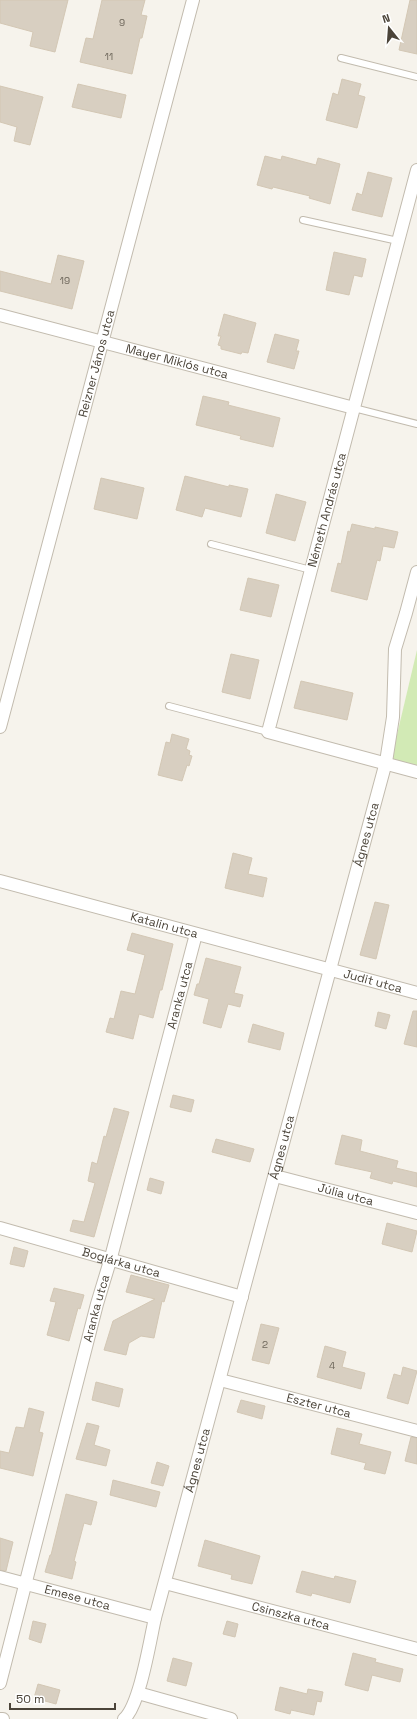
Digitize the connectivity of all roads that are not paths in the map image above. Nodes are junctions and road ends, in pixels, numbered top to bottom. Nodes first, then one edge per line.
1 (193, 0) edge
2 (341, 58) dead end
3 (417, 77) edge
4 (417, 170) edge
5 (303, 220) dead end
6 (398, 241) junction
7 (0, 315) edge
8 (102, 342) junction
9 (354, 408) junction
10 (416, 423) edge
11 (211, 544) dead end
12 (311, 570) junction
13 (417, 572) edge
14 (412, 612) edge
15 (169, 706) dead end
16 (0, 727) edge
17 (268, 732) junction
18 (386, 762) junction
19 (417, 772) edge
20 (0, 881) edge
21 (196, 934) junction
22 (329, 970) junction
23 (417, 993) edge
24 (275, 1176) junction
25 (417, 1213) edge
26 (0, 1228) edge
27 (110, 1261) junction
28 (242, 1297) junction
29 (220, 1380) junction
30 (417, 1431) edge
31 (0, 1577) edge
32 (25, 1583) junction
33 (165, 1583) junction
34 (155, 1618) junction
35 (417, 1649) edge
36 (0, 1683) edge
37 (138, 1693) junction
38 (124, 1719) edge
39 (231, 1719) edge

1 - 8 street, Reizner János utca
2 - 3 lane
4 - 6 street, Németh András utca
5 - 6 lane
6 - 9 street, Németh András utca
7 - 8 street, Mayer Miklós utca
8 - 9 street, Mayer Miklós utca
8 - 16 street, Reizner János utca
9 - 10 lane
9 - 12 street, Németh András utca
11 - 12 lane
12 - 17 street, Németh András utca
13 - 14 street, Ágnes utca
14 - 18 street, Ágnes utca
15 - 17 lane
17 - 18 street
18 - 19 street
18 - 22 street, Ágnes utca
20 - 21 street, Katalin utca
21 - 22 street, Katalin utca
21 - 27 street, Aranka utca
22 - 23 street, Judit utca
22 - 24 street, Ágnes utca
24 - 25 street, Júlia utca
24 - 28 street, Ágnes utca
26 - 27 street, Boglárka utca
27 - 28 street, Boglárka utca
27 - 32 street, Aranka utca
28 - 29 street, Ágnes utca
29 - 30 street, Eszter utca
29 - 33 street, Ágnes utca
31 - 32 street, Emese utca
32 - 34 street, Emese utca
32 - 36 street, Aranka utca
33 - 34 street, Ágnes utca
33 - 35 street, Csinszka utca
34 - 37 street, Ágnes utca
37 - 38 street, Ágnes utca
37 - 39 street

